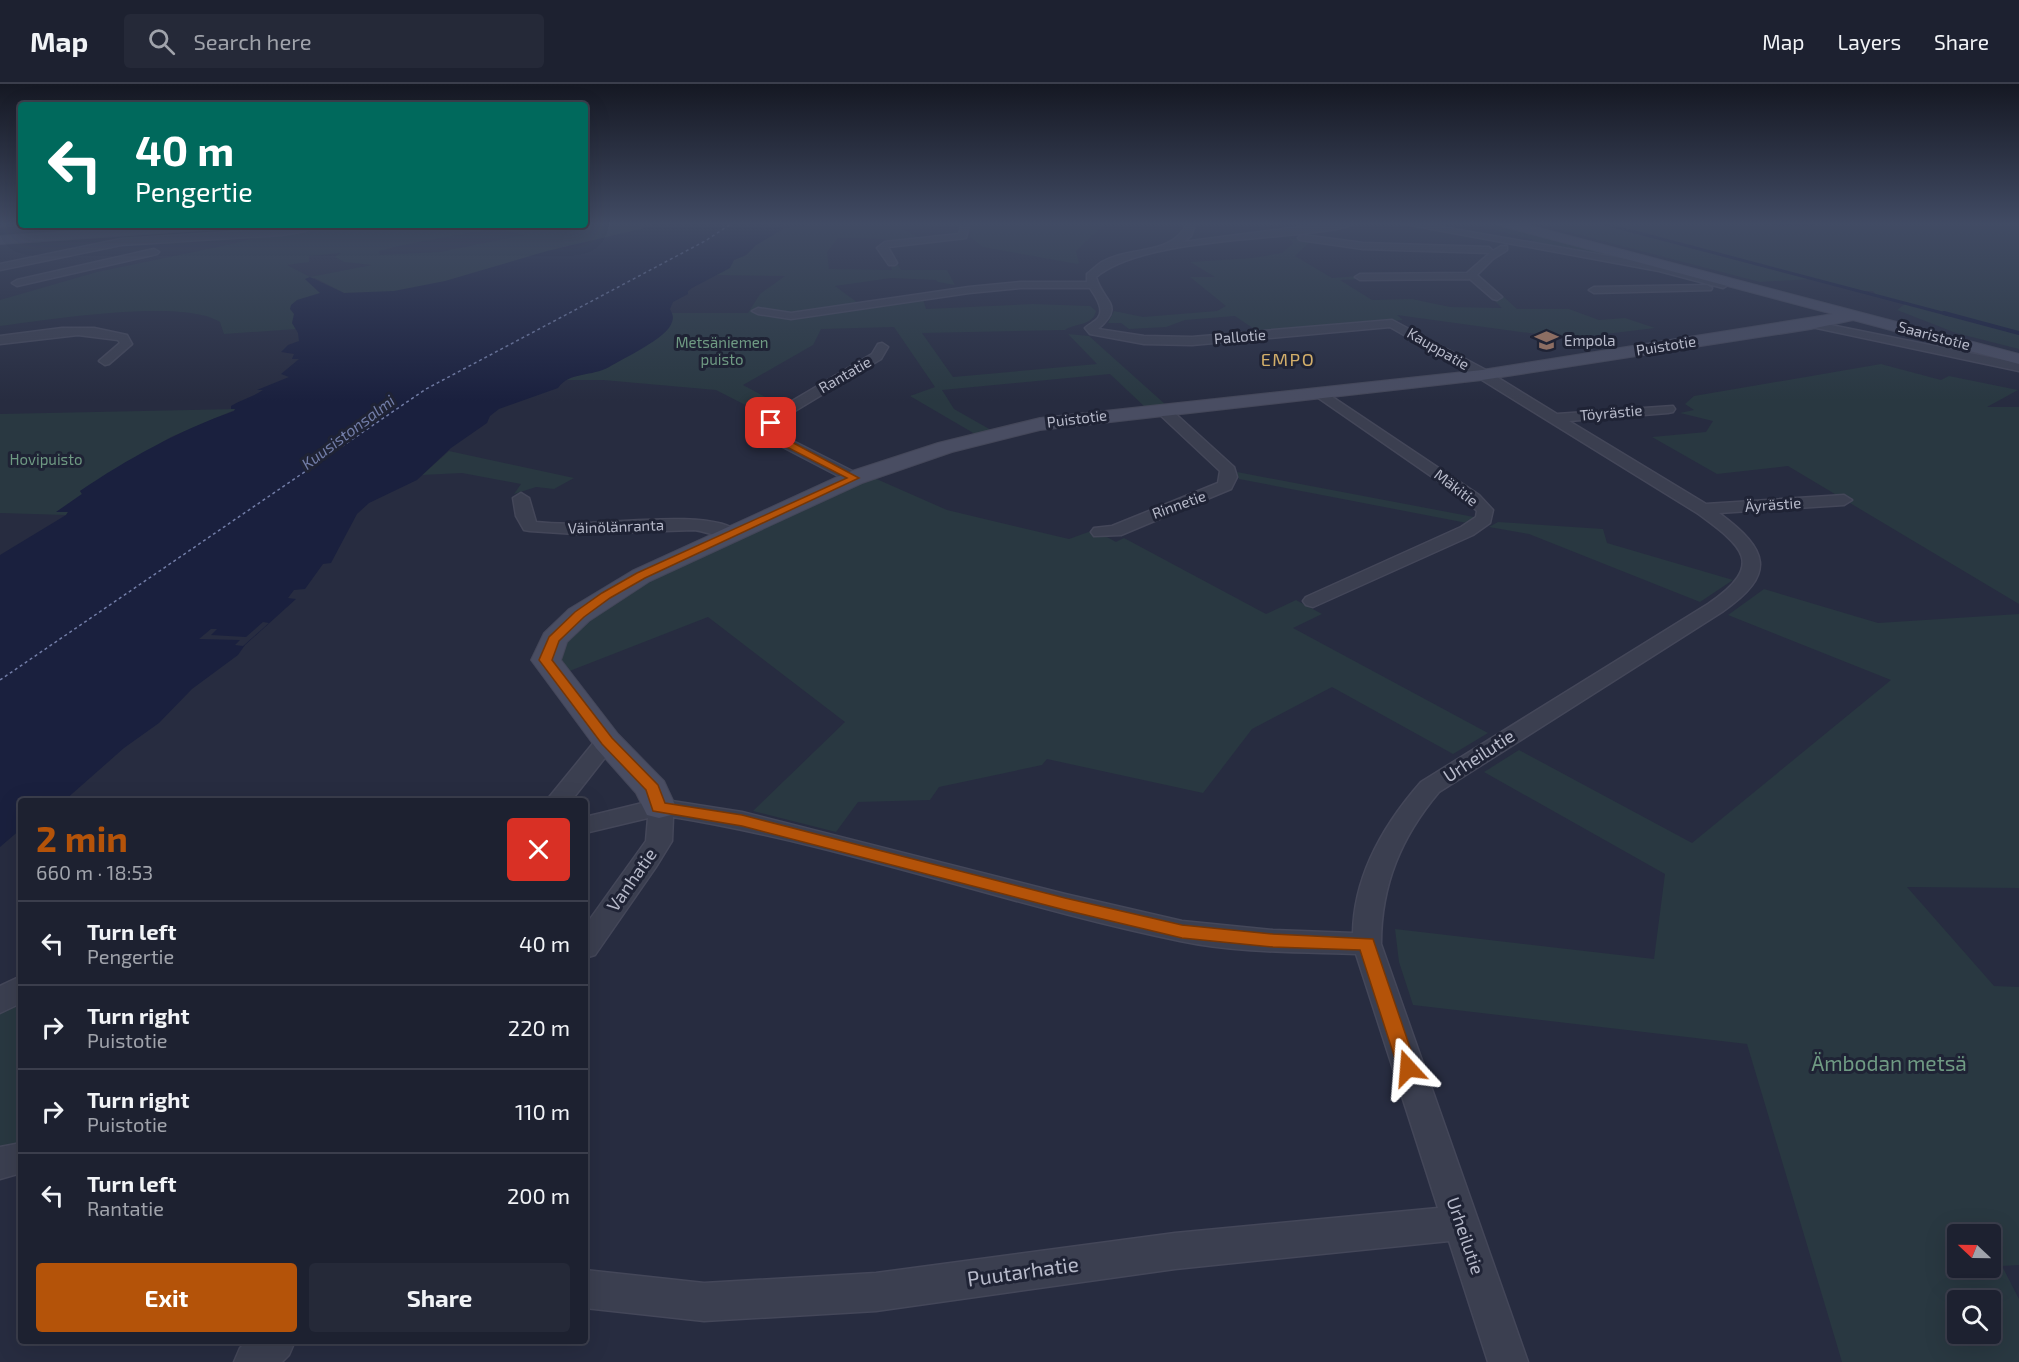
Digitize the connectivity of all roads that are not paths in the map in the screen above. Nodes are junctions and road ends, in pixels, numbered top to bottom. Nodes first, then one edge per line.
1 (26, 282) edge
2 (1092, 282) edge
3 (1481, 282) edge
4 (1711, 282) edge
5 (1727, 282) edge
6 (17, 284) dead end
7 (1092, 285) junction
8 (1594, 290) dead end
9 (1497, 297) dead end
10 (758, 311) dead end
11 (1853, 315) junction
12 (1392, 323) joint
13 (1811, 324) junction
14 (0, 340) edge
15 (882, 347) dead end
16 (2019, 359) edge
17 (105, 361) dead end
18 (2019, 367) edge
19 (1482, 375) junction
20 (1322, 394) junction
21 (1668, 409) dead end
22 (1163, 410) junction
23 (1554, 418) junction
24 (854, 478) junction
25 (521, 498) dead end
26 (1844, 500) dead end
27 (1702, 509) junction
28 (1100, 532) dead end
29 (731, 534) junction
30 (1313, 601) dead end
31 (607, 741) junction
32 (560, 798) edge
33 (659, 807) junction
34 (588, 824) edge
35 (588, 943) edge
36 (1367, 944) junction
37 (18, 990) edge
38 (0, 1001) edge
39 (18, 1159) edge
40 (0, 1163) edge
41 (1460, 1223) junction
42 (588, 1289) edge
43 (272, 1344) edge
44 (254, 1362) edge
45 (1508, 1362) edge

1 - 6 street
2 - 7 street
3 - 9 street
4 - 8 street
5 - 11 street, Saaristotie
7 - 10 street
7 - 12 street, Pallotie
11 - 13 street, Puistotie
11 - 16 street, Saaristotie
12 - 19 street, Kauppatie
13 - 18 street
13 - 19 street, Puistotie
14 - 17 street
15 - 24 street, Rantatie
19 - 20 street, Puistotie
19 - 23 street, Urheilutie
20 - 22 street, Puistotie
20 - 30 street, Mäkitie
21 - 23 street, Töyrästie
22 - 24 street, Puistotie
22 - 28 street, Rinnetie
23 - 27 street, Urheilutie
24 - 29 street, Puistotie
25 - 29 street, Väinölänranta
26 - 27 street, Äyrästie
27 - 36 street, Urheilutie
29 - 31 street, Puistotie
31 - 32 street
31 - 33 street, Puistotie
33 - 34 street
33 - 35 street, Vanhatie
33 - 36 street
36 - 41 street, Urheilutie
37 - 38 street
39 - 40 street
41 - 42 street, Puutarhatie
41 - 45 street, Urheilutie
43 - 44 street

